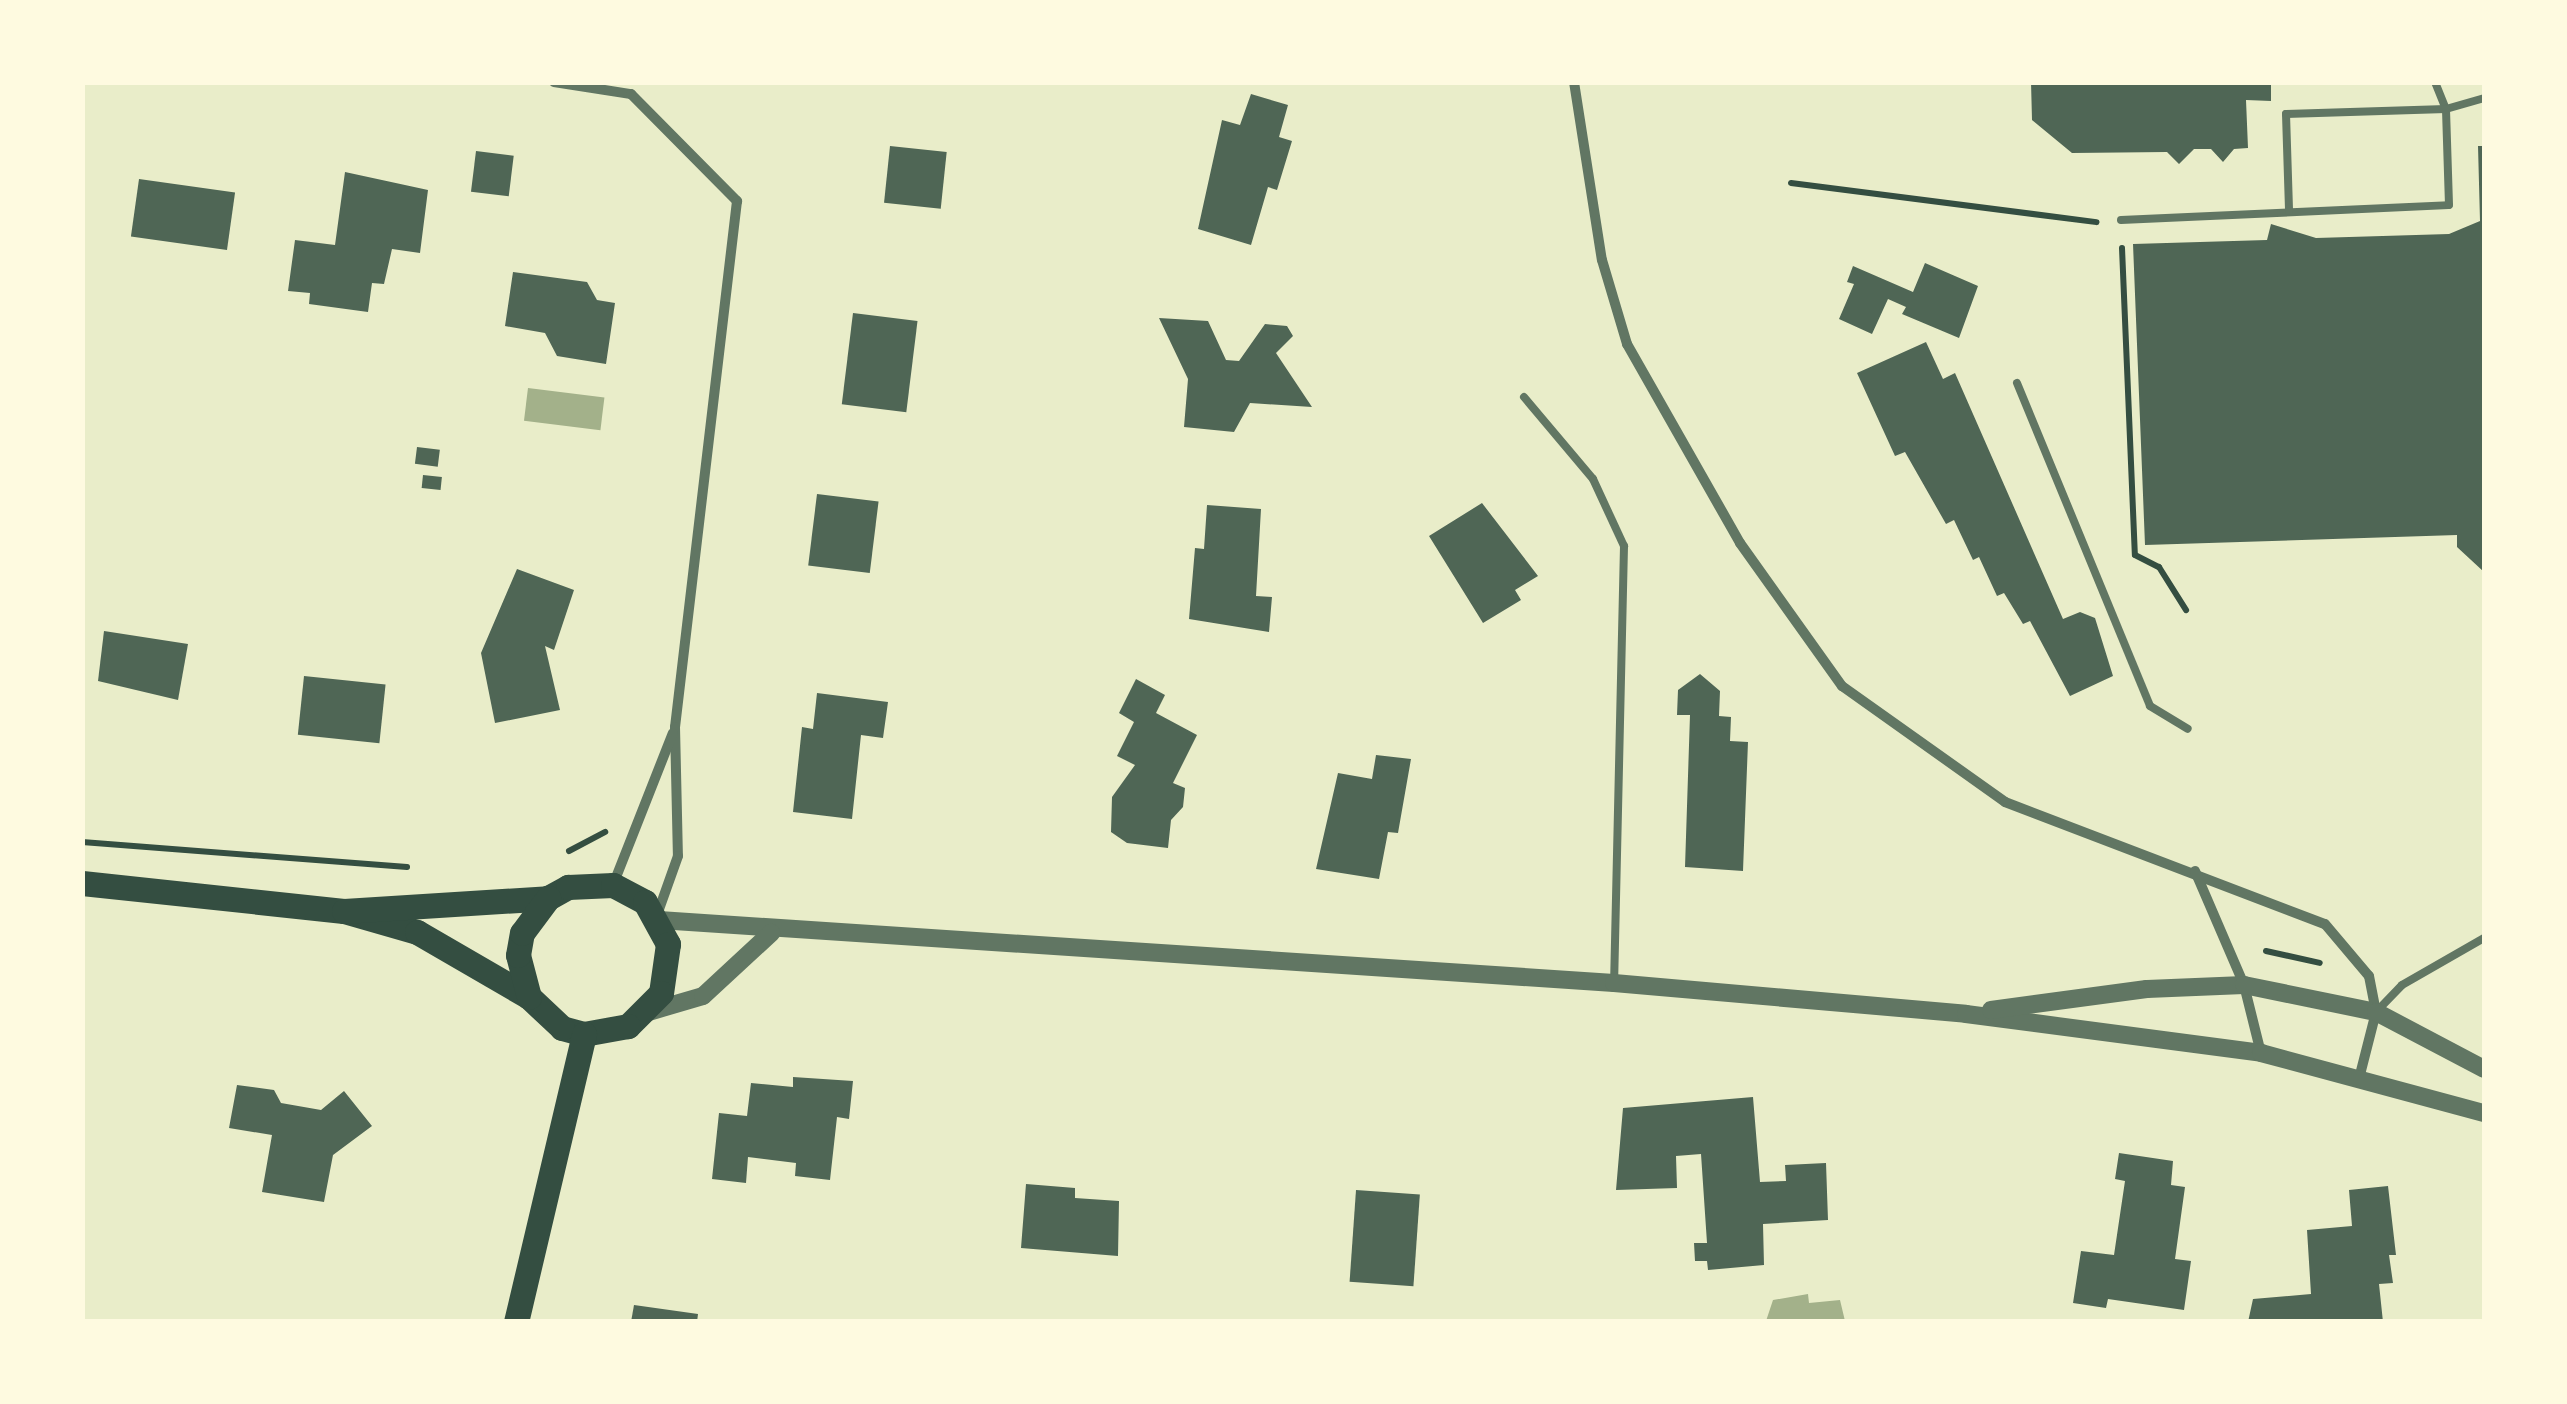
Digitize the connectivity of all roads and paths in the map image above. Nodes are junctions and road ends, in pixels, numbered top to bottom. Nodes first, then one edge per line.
1 (554, 82) edge
2 (1574, 82) edge
3 (2435, 82) edge
4 (2484, 98) edge
5 (2446, 109) junction
6 (1791, 182) dead end
7 (2290, 211) junction
8 (2121, 220) junction
9 (2017, 383) dead end
10 (1524, 398) dead end
11 (2186, 610) dead end
12 (675, 728) junction
13 (2188, 729) dead end
14 (628, 839) junction
15 (82, 842) edge
16 (556, 859) dead end
17 (411, 867) dead end
18 (2195, 872) junction
19 (82, 882) edge
20 (614, 885) junction
21 (548, 898) junction
22 (344, 911) junction
23 (658, 918) junction
24 (771, 932) junction
25 (2484, 938) edge
26 (2266, 951) dead end
27 (2326, 964) dead end
28 (1614, 983) junction
29 (2244, 985) junction
30 (528, 998) junction
31 (2376, 1012) junction
32 (646, 1013) junction
33 (1966, 1014) junction
34 (584, 1034) junction
35 (2261, 1054) junction
36 (2484, 1069) edge
37 (2360, 1075) junction
38 (2484, 1114) edge
39 (516, 1322) edge

1 - 12 street
2 - 18 street
3 - 5 lane
4 - 5 lane
5 - 7 lane
5 - 7 lane
6 - 8 path
7 - 8 lane
8 - 11 path
9 - 13 lane
10 - 28 lane
12 - 14 street
12 - 23 street
14 - 16 path
14 - 20 street
15 - 17 path
18 - 29 street
18 - 31 street
19 - 22 main road
20 - 21 main road
20 - 23 main road
21 - 22 main road
21 - 30 main road
22 - 30 main road
23 - 24 street
23 - 32 main road
24 - 28 street
24 - 32 street
25 - 31 lane
26 - 27 path
28 - 33 street
29 - 31 street
29 - 33 street
29 - 35 street
30 - 34 main road
31 - 36 street
31 - 37 street
32 - 34 main road
33 - 35 street
34 - 39 main road
35 - 37 street
37 - 38 street

